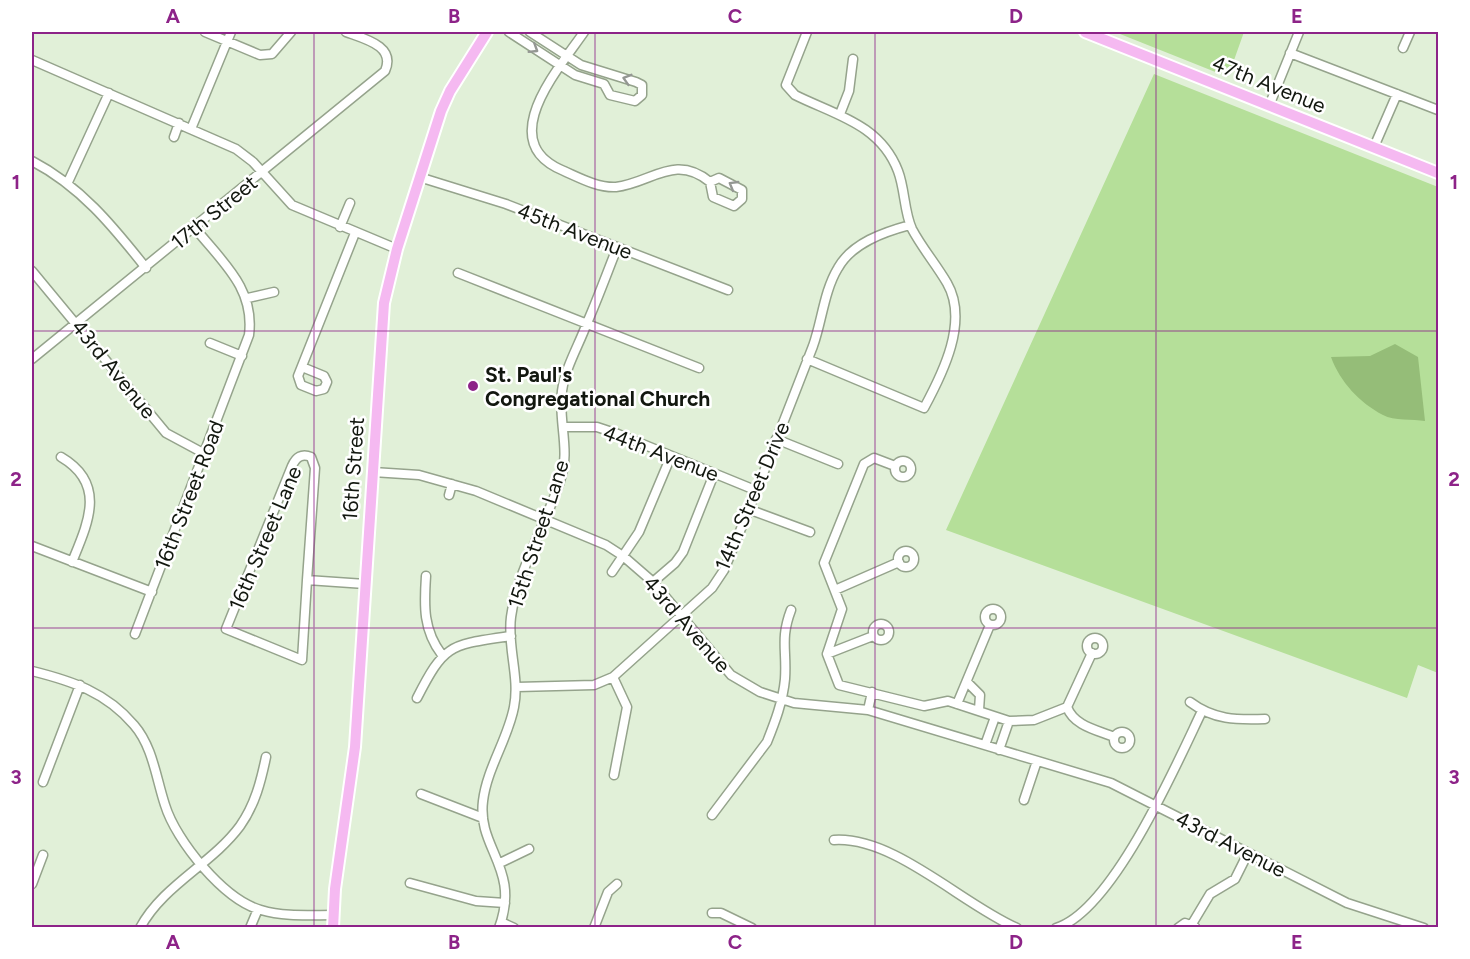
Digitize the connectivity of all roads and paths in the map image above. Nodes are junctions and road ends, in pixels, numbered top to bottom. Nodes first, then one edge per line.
1 (205, 32) edge
2 (231, 32) edge
3 (291, 32) edge
4 (346, 32) edge
5 (487, 32) edge
6 (508, 32) edge
7 (530, 32) edge
8 (584, 32) edge
9 (807, 32) edge
10 (1085, 32) edge
11 (1299, 32) edge
12 (1410, 32) edge
13 (227, 41) junction
14 (1403, 48) dead end
15 (1290, 53) junction
16 (567, 58) junction
17 (853, 58) dead end
18 (32, 60) edge
19 (561, 66) junction
20 (608, 73) junction
21 (604, 84) junction
22 (109, 93) junction
23 (1397, 94) junction
24 (1269, 106) junction
25 (1438, 110) edge
26 (840, 114) junction
27 (179, 123) junction
28 (191, 129) junction
29 (174, 137) dead end
30 (1374, 147) junction
31 (32, 161) edge
32 (263, 172) junction
33 (1438, 173) edge
34 (419, 177) junction
35 (68, 182) junction
36 (710, 182) dead end
37 (350, 203) dead end
38 (910, 225) junction
39 (340, 227) junction
40 (195, 228) junction
41 (355, 233) junction
42 (617, 248) junction
43 (397, 249) junction
44 (146, 267) junction
45 (32, 271) edge
46 (458, 273) dead end
47 (728, 290) dead end
48 (274, 292) dead end
49 (248, 298) junction
50 (588, 323) junction
51 (77, 324) junction
52 (210, 344) dead end
53 (242, 356) junction
54 (32, 359) edge
55 (807, 359) junction
56 (302, 367) junction
57 (699, 368) dead end
58 (315, 372) junction
59 (309, 388) junction
60 (563, 428) junction
61 (776, 439) junction
62 (205, 454) junction
63 (671, 456) junction
64 (61, 457) dead end
65 (838, 464) dead end
66 (895, 466) dead end
67 (373, 472) junction
68 (714, 474) junction
69 (452, 484) junction
70 (756, 490) junction
71 (449, 495) dead end
72 (748, 508) junction
73 (545, 519) junction
74 (810, 532) dead end
75 (32, 546) edge
76 (623, 556) junction
77 (72, 562) junction
78 (898, 562) dead end
79 (612, 572) dead end
80 (426, 576) dead end
81 (308, 580) junction
82 (653, 582) junction
83 (365, 584) junction
84 (835, 590) junction
85 (152, 592) junction
86 (791, 610) dead end
87 (681, 618) junction
88 (990, 625) dead end
89 (135, 634) dead end
90 (511, 636) junction
91 (873, 636) dead end
92 (1092, 653) dead end
93 (827, 654) junction
94 (442, 655) junction
95 (32, 671) edge
96 (613, 677) junction
97 (966, 682) junction
98 (80, 685) junction
99 (517, 687) junction
100 (857, 690) junction
101 (872, 692) junction
102 (417, 698) dead end
103 (781, 700) junction
104 (1190, 702) dead end
105 (957, 704) junction
106 (854, 707) junction
107 (1067, 707) junction
108 (868, 710) junction
109 (979, 710) junction
110 (1202, 711) junction
111 (995, 717) junction
112 (1265, 719) dead end
113 (1009, 721) junction
114 (1114, 737) dead end
115 (985, 745) junction
116 (999, 750) junction
117 (266, 757) dead end
118 (1037, 761) junction
119 (614, 775) dead end
120 (43, 782) dead end
121 (421, 794) dead end
122 (1024, 800) dead end
123 (1155, 805) junction
124 (712, 814) dead end
125 (483, 818) junction
126 (834, 840) dead end
127 (529, 849) dead end
128 (1248, 853) junction
129 (44, 855) dead end
130 (500, 862) junction
131 (200, 864) junction
132 (410, 883) dead end
133 (32, 884) edge
134 (617, 884) dead end
135 (505, 903) junction
136 (258, 909) junction
137 (712, 913) dead end
138 (333, 915) junction
139 (500, 925) edge
140 (1002, 925) edge
141 (1193, 926) edge
142 (140, 927) edge
143 (250, 927) edge
144 (333, 927) edge
145 (514, 927) edge
146 (594, 927) edge
147 (752, 927) edge
148 (1017, 927) edge
149 (1056, 927) edge
150 (1178, 927) edge
151 (1425, 927) edge

1 - 13 street
2 - 13 street
3 - 13 street
4 - 32 street, 17th Street
5 - 34 main road, 16th Street
6 -> 19 street
7 - 16 street
8 - 16 street
9 - 26 street
10 - 24 main road, 47th Avenue
11 - 15 street
12 - 14 street
13 - 28 street
15 - 23 street
15 - 24 street
16 - 19 street
16 - 20 street
17 - 26 street
18 - 22 street
19 - 21 street
19 - 36 street
20 - 21 street
21 -> 20 street
22 - 27 street
22 - 35 street
23 - 25 street
23 - 30 street
24 - 30 main road, 47th Avenue
26 - 38 street
27 - 28 street
27 - 29 street
28 - 32 street
30 - 33 main road, 47th Avenue
31 - 35 street
32 - 39 street
32 - 40 street, 17th Street
34 - 42 street, 45th Avenue
34 - 43 main road, 16th Street
35 - 44 street
37 - 39 street
38 - 55 street, 14th Street Drive
38 - 55 street
39 - 41 street
40 - 44 street, 17th Street
40 - 49 street
41 - 43 street
41 - 56 street
42 - 47 street, 45th Avenue
42 - 50 street, 15th Street Lane
43 - 67 main road, 16th Street
44 - 51 street, 17th Street
45 - 51 street, 43rd Avenue
46 - 50 street
48 - 49 street
49 - 53 street, 16th Street Road
50 - 57 street
50 - 60 street, 15th Street Lane
51 - 54 street, 17th Street
51 - 62 street, 43rd Avenue
52 - 53 street
53 - 62 street, 16th Street Road
55 - 61 street, 14th Street Drive
56 - 58 street
56 - 59 street
58 - 59 street
58 - 59 street
60 - 63 street, 44th Avenue
60 - 73 street, 15th Street Lane
61 - 65 street
61 - 70 street, 14th Street Drive
62 - 85 street, 16th Street Road
63 - 68 street, 44th Avenue
63 - 76 street
64 - 77 street
66 - 84 street
67 - 69 street, 43rd Avenue
67 - 83 main road, 16th Street
68 - 70 street, 44th Avenue
68 - 82 street
69 - 71 street
69 - 73 street, 43rd Avenue
70 - 72 street, 14th Street Drive
72 - 74 street
72 - 87 street, 14th Street Drive
73 - 76 street, 43rd Avenue
73 - 90 street, 15th Street Lane
75 - 77 street
76 - 79 street
76 - 82 street, 43rd Avenue
77 - 85 street
78 - 84 street
80 - 94 street
81 - 81 street, 16th Street Lane
81 - 83 street
82 - 87 street, 43rd Avenue
83 - 138 main road, 16th Street
84 - 93 street
85 - 89 street, 16th Street Road
86 - 103 street
87 - 96 street, 14th Street Drive
87 - 103 street, 43rd Avenue
88 - 97 street
90 - 94 street
90 - 99 street, 15th Street Lane
91 - 93 street
92 - 107 street
93 - 100 street
94 - 102 street
95 - 98 street
96 - 99 street, 14th Street Drive
96 - 119 street
97 - 105 street
97 - 109 street
98 - 120 street
98 - 131 street
99 - 125 street, 15th Street Lane
100 - 101 street
100 - 106 street
101 - 105 street
101 - 108 street
103 - 106 street, 43rd Avenue
103 - 124 street
104 - 110 street
105 - 109 street
106 - 108 street, 43rd Avenue
107 - 113 street
107 - 114 street
108 - 115 street, 43rd Avenue
109 - 111 street
110 - 112 street
110 - 123 street
111 - 113 street
111 - 115 street
113 - 116 street
115 - 116 street, 43rd Avenue
116 - 118 street, 43rd Avenue
117 - 131 street
118 - 122 street
118 - 123 street, 43rd Avenue
121 - 125 street
123 - 128 street, 43rd Avenue
123 - 149 street
125 - 130 street, 15th Street Lane
126 - 140 street
127 - 130 street
128 - 141 street
128 - 151 street, 43rd Avenue
129 - 133 street
130 - 135 street, 15th Street Lane
131 - 136 street
131 - 142 street
132 - 135 street
134 - 146 street
135 - 139 street, 15th Street Lane
136 - 138 street
136 - 143 street
137 - 147 street
138 - 144 main road, 16th Street
139 - 145 street
140 - 148 street
141 - 150 street

